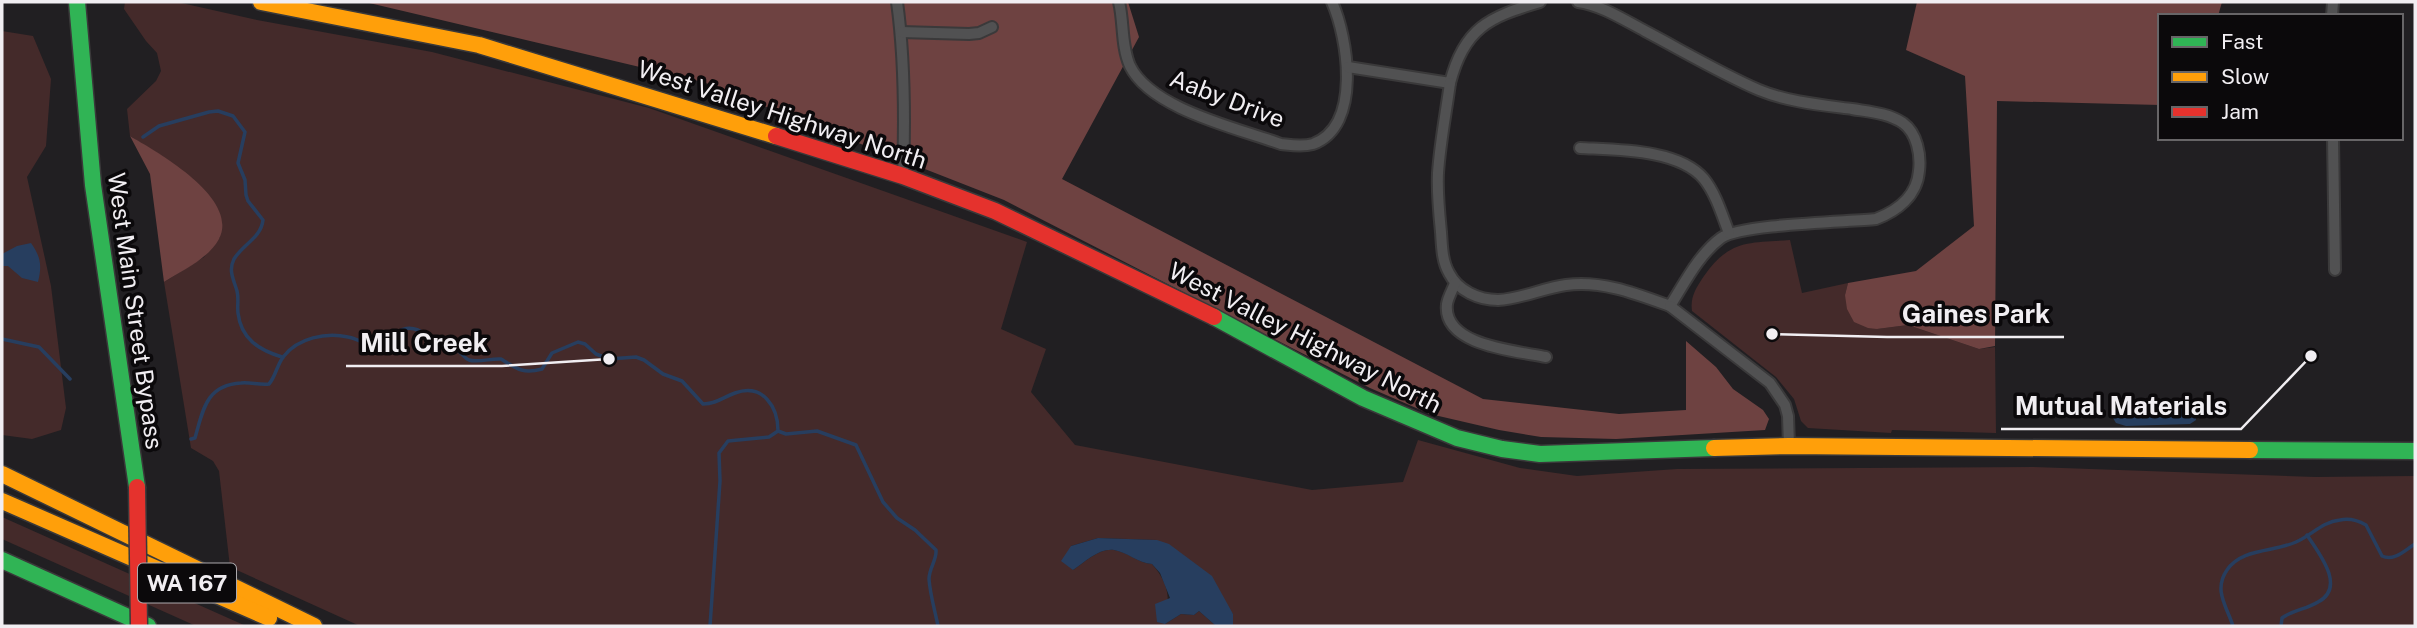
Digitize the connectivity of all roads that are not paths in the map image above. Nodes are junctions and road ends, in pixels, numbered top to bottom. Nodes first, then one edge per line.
1 (77, 2) edge
2 (261, 2) edge
3 (897, 2) edge
4 (1119, 2) edge
5 (1332, 2) edge
6 (1540, 2) edge
7 (1578, 2) edge
8 (992, 27) dead end
9 (901, 32) junction
10 (1348, 67) junction
11 (1450, 83) junction
12 (2333, 140) edge
13 (1580, 148) dead end
14 (903, 176) junction
15 (1729, 233) junction
16 (2334, 270) dead end
17 (1455, 283) junction
18 (1670, 306) junction
19 (1546, 357) dead end
20 (1789, 446) junction
21 (2415, 451) edge
22 (2, 474) edge
23 (2, 501) edge
24 (2, 560) edge
25 (2, 576) edge
26 (115, 626) edge
27 (139, 626) edge
28 (148, 626) edge
29 (287, 626) edge
30 (314, 626) edge

1 - 27 main road, West Main Street Bypass, bridge
2 - 14 main road, West Valley Highway North
3 - 9 street
4 - 10 street, Aaby Drive
5 - 10 street, Aaby Drive
6 - 11 street
7 - 15 street
8 - 9 street
9 - 14 street
10 - 11 street
11 - 17 street
12 - 16 street
13 - 15 street
14 - 20 main road, West Valley Highway North
15 - 18 street
17 - 18 street
17 - 19 street
18 - 20 street
20 - 21 main road, West Valley Highway North
22 - 30 main road
23 - 29 main road, WA 167
24 - 28 main road, WA 167
25 - 26 main road

